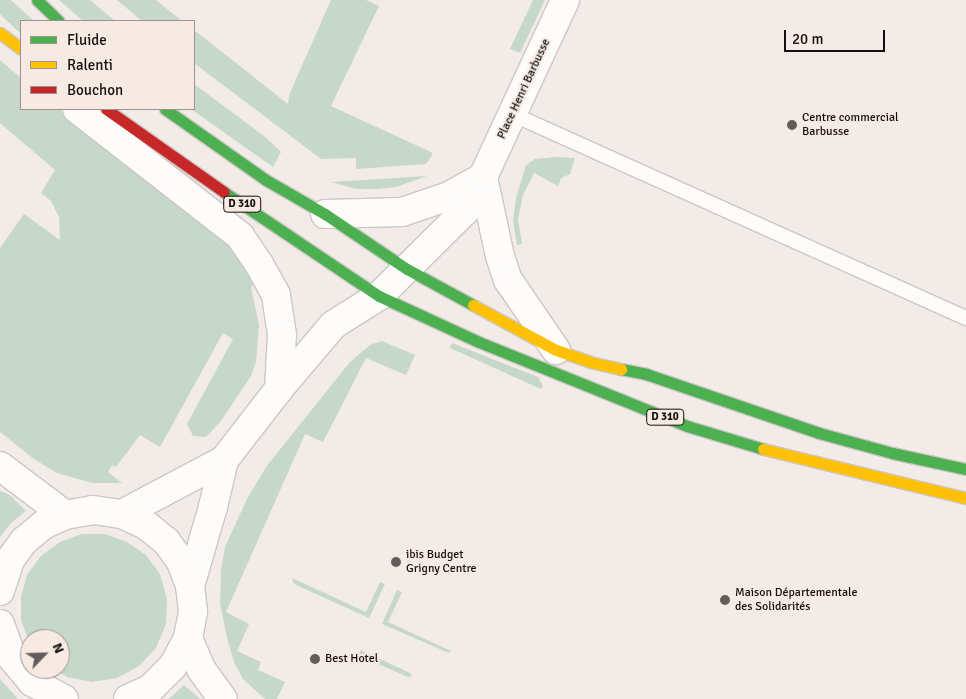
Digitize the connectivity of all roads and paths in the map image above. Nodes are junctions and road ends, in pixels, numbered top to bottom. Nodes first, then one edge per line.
1 (36, 0) edge
2 (566, 0) edge
3 (58, 20) edge
4 (78, 110) edge
5 (107, 110) edge
6 (166, 110) edge
7 (512, 114) junction
8 (483, 177) junction
9 (325, 214) junction
10 (406, 268) junction
11 (379, 296) junction
12 (966, 318) edge
13 (556, 350) junction
14 (279, 389) junction
15 (224, 460) junction
16 (0, 466) edge
17 (966, 469) edge
18 (966, 498) edge
19 (122, 514) junction
20 (65, 515) junction
21 (190, 586) junction
22 (0, 591) edge
23 (0, 629) edge
24 (188, 638) junction
25 (60, 698) edge
26 (128, 699) edge
27 (222, 699) edge

1 - 3 main road
2 - 7 street, Place Henri Barbusse
4 - 14 street
5 - 11 main road, D 310
6 - 9 main road, D 310
7 - 8 street, Place Henri Barbusse
7 - 12 lane
8 - 9 street
8 - 10 street, Place Henri Barbusse
8 - 13 street
9 - 10 main road, D 310
10 - 11 street, Place Henri Barbusse
10 - 13 main road, D 310
11 - 14 street, Place Henri Barbusse
11 - 18 main road, D 310
13 - 17 main road, D 310
14 - 15 street, Place Henri Barbusse
15 - 19 street
15 - 21 street
16 - 20 street
19 - 20 street
19 - 21 street
20 - 22 street
21 - 24 street
23 - 25 street
24 - 26 street
24 - 27 street

